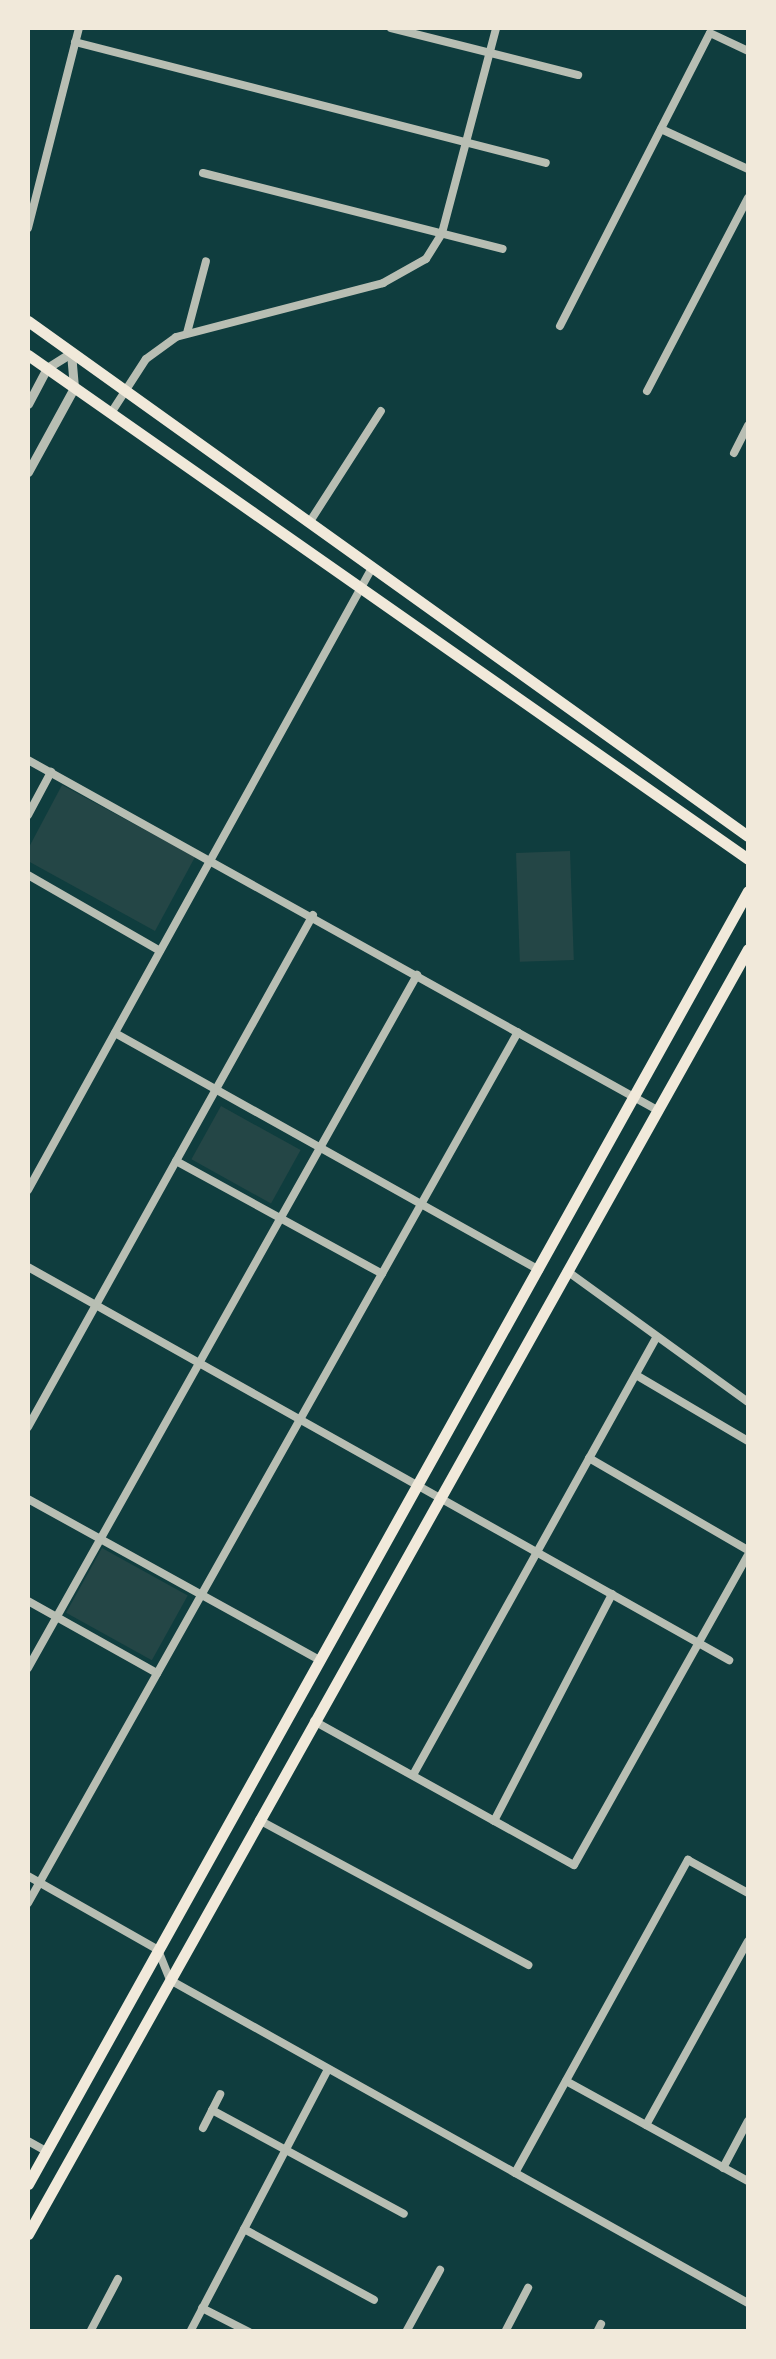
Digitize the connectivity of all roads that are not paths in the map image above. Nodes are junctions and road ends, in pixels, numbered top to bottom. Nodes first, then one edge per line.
1 (79, 28) edge
2 (391, 28) edge
3 (496, 28) edge
4 (75, 42) junction
5 (748, 51) edge
6 (489, 53) junction
7 (578, 75) dead end
8 (661, 129) junction
9 (467, 142) junction
10 (546, 163) dead end
11 (748, 170) edge
12 (203, 173) dead end
13 (748, 198) edge
14 (28, 228) edge
15 (442, 233) junction
16 (502, 248) dead end
17 (206, 261) dead end
18 (28, 322) edge
19 (560, 326) dead end
20 (187, 332) junction
21 (71, 353) junction
22 (28, 355) edge
23 (46, 368) junction
24 (74, 388) junction
25 (124, 391) junction
26 (647, 391) dead end
27 (28, 404) edge
28 (381, 411) dead end
29 (111, 413) junction
30 (748, 425) edge
31 (734, 453) dead end
32 (28, 472) edge
33 (310, 523) junction
34 (372, 568) junction
35 (361, 588) junction
36 (28, 760) edge
37 (51, 772) junction
38 (28, 815) edge
39 (748, 836) edge
40 (212, 858) junction
41 (748, 860) edge
42 (28, 876) edge
43 (748, 891) edge
44 (312, 916) junction
45 (748, 949) edge
46 (160, 951) junction
47 (417, 975) junction
48 (518, 1032) junction
49 (115, 1033) junction
50 (216, 1089) junction
51 (635, 1098) junction
52 (657, 1110) junction
53 (320, 1148) junction
54 (176, 1161) junction
55 (28, 1190) edge
56 (421, 1204) junction
57 (280, 1218) junction
58 (28, 1267) edge
59 (538, 1270) junction
60 (567, 1271) junction
61 (382, 1274) junction
62 (95, 1305) junction
63 (656, 1338) junction
64 (199, 1363) junction
65 (636, 1374) junction
66 (748, 1402) edge
67 (300, 1420) junction
68 (28, 1427) edge
69 (748, 1441) edge
70 (589, 1458) junction
71 (418, 1486) junction
72 (28, 1498) edge
73 (439, 1498) junction
74 (100, 1539) junction
75 (537, 1552) junction
76 (748, 1553) edge
77 (201, 1594) junction
78 (612, 1594) junction
79 (28, 1601) edge
80 (56, 1617) junction
81 (699, 1643) junction
82 (729, 1660) dead end
83 (320, 1661) junction
84 (28, 1668) edge
85 (157, 1674) junction
86 (314, 1721) junction
87 (413, 1776) junction
88 (259, 1820) junction
89 (494, 1821) junction
90 (28, 1876) edge
91 (39, 1882) junction
92 (748, 1893) edge
93 (28, 1903) edge
94 (748, 1941) edge
95 (158, 1950) junction
96 (528, 1965) dead end
97 (170, 1980) junction
98 (328, 2069) junction
99 (566, 2082) junction
100 (220, 2094) dead end
101 (212, 2110) junction
102 (748, 2122) edge
103 (646, 2125) junction
104 (203, 2128) dead end
105 (28, 2140) edge
106 (285, 2150) junction
107 (46, 2151) junction
108 (723, 2168) junction
109 (515, 2173) junction
110 (748, 2182) edge
111 (28, 2184) edge
112 (404, 2214) dead end
113 (244, 2229) junction
114 (28, 2234) edge
115 (440, 2270) dead end
116 (118, 2279) dead end
117 (528, 2288) dead end
118 (374, 2300) dead end
119 (748, 2303) edge
120 (202, 2308) junction
121 (90, 2332) edge
122 (190, 2332) edge
123 (249, 2332) edge
124 (406, 2332) edge
125 (506, 2332) edge

1 - 4 street
2 - 6 street
3 - 6 street
4 - 9 street
4 - 14 street
5 - 8 street
6 - 7 street
6 - 9 street
8 - 11 street
8 - 19 street
9 - 10 street
9 - 15 street
12 - 15 street
13 - 26 street
15 - 16 street
15 - 20 street
17 - 20 street
18 - 21 main road
20 - 25 street
21 - 23 street
21 - 24 street
21 - 25 main road
22 - 23 main road
23 - 24 main road
23 - 27 street
24 - 29 main road
24 - 32 street
25 - 29 street
25 - 33 main road
28 - 33 street
29 - 35 main road
30 - 31 street
33 - 34 main road
34 - 35 street
34 - 39 main road
35 - 40 street
35 - 41 main road
36 - 37 street
37 - 38 street
37 - 40 street
40 - 44 street
40 - 46 street
42 - 46 street
43 - 51 main road
44 - 47 street
44 - 50 street
45 - 52 main road
46 - 49 street
47 - 48 street
47 - 53 street
48 - 51 street
48 - 56 street
49 - 50 street
49 - 55 street
50 - 53 street
50 - 54 street
51 - 52 street
51 - 59 main road
52 - 60 main road
53 - 56 street
53 - 57 street
54 - 57 street
54 - 62 street
56 - 59 street
56 - 61 street
57 - 61 street
57 - 64 street
58 - 62 street
59 - 71 main road
60 - 63 street
60 - 73 main road
61 - 67 street
62 - 64 street
62 - 68 street
63 - 65 street
63 - 66 street
64 - 67 street
64 - 74 street
65 - 69 street
65 - 70 street
67 - 71 street
67 - 77 street
70 - 75 street
70 - 76 street
71 - 73 street
71 - 83 main road
72 - 74 street
73 - 75 street
73 - 86 main road
74 - 77 street
74 - 80 street
75 - 78 street
75 - 87 street
76 - 81 street
77 - 83 street
77 - 85 street
78 - 81 street
78 - 89 street
79 - 80 street
80 - 84 street
80 - 85 street
81 - 82 street
81 - 89 street
83 - 95 main road
85 - 91 street
86 - 87 street
86 - 88 main road
87 - 89 street
88 - 96 street
88 - 97 main road
90 - 91 street
91 - 93 street
91 - 95 street
92 - 99 street
94 - 103 street
95 - 97 street
95 - 107 main road
97 - 98 street
97 - 114 main road
98 - 106 street
98 - 109 street
99 - 103 street
99 - 109 street
100 - 101 street
101 - 104 street
101 - 106 street
102 - 108 street
103 - 108 street
105 - 107 street
106 - 112 street
106 - 113 street
107 - 111 main road
108 - 110 street
109 - 119 street
113 - 118 street
113 - 120 street
115 - 124 street
116 - 121 street
117 - 125 street
120 - 122 street
120 - 123 street

